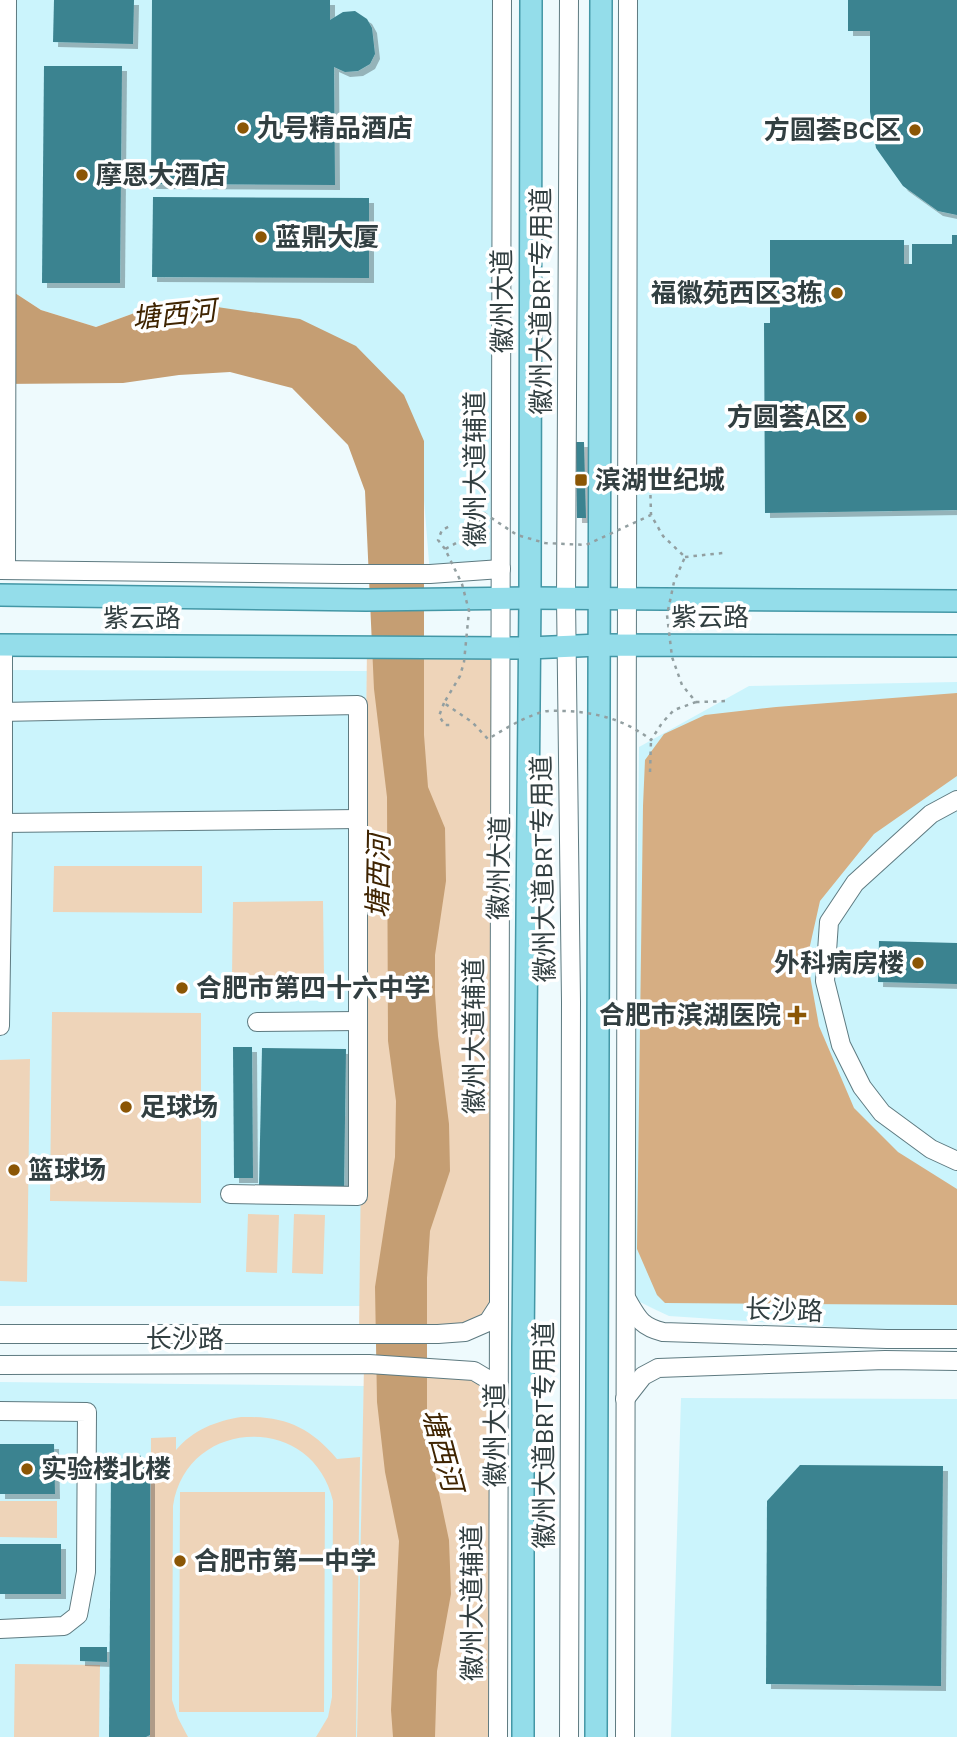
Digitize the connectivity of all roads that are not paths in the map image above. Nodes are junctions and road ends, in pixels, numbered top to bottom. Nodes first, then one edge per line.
1 (7, 0) edge
2 (502, 0) edge
3 (531, 0) edge
4 (560, 0) edge
5 (569, 0) edge
6 (601, 0) edge
7 (628, 0) edge
8 (4, 27) edge
9 (501, 569) junction
10 (3, 570) edge
11 (0, 595) edge
12 (501, 598) junction
13 (530, 598) junction
14 (562, 598) junction
15 (600, 598) junction
16 (627, 599) junction
17 (957, 601) edge
18 (1, 645) edge
19 (599, 645) junction
20 (627, 645) junction
21 (562, 646) junction
22 (957, 646) edge
23 (501, 647) junction
24 (529, 648) junction
25 (1, 712) edge
26 (957, 800) edge
27 (358, 819) junction
28 (3, 823) junction
29 (358, 1021) junction
30 (257, 1022) dead end
31 (0, 1026) edge
32 (957, 1161) edge
33 (230, 1194) dead end
34 (626, 1297) junction
35 (499, 1305) junction
36 (0, 1334) edge
37 (957, 1339) edge
38 (957, 1361) edge
39 (0, 1365) edge
40 (499, 1387) junction
41 (625, 1399) junction
42 (0, 1411) edge
43 (0, 1629) edge
44 (498, 1737) edge
45 (523, 1737) edge
46 (560, 1737) edge
47 (569, 1737) edge
48 (596, 1737) edge
49 (625, 1737) edge

1 - 8 street
2 - 9 street, 徽州大道辅道
3 - 13 main road, 徽州大道
4 - 14 street, 徽州大道BRT专用道
5 - 14 street, 徽州大道BRT专用道
6 - 15 main road
7 - 16 street
8 - 10 street
9 - 10 street
9 - 12 street, 徽州大道辅道
11 - 12 main road, 紫云路
12 - 13 main road, 紫云路
12 - 23 street, 徽州大道辅道
13 - 14 main road, 紫云路
13 - 24 main road, 徽州大道
14 - 15 main road, 紫云路
14 - 21 street, 徽州大道BRT专用道
15 - 16 main road, 紫云路
15 - 19 main road
16 - 17 main road, 紫云路
16 - 20 street
18 - 23 main road, 紫云路
18 - 25 street
19 - 20 main road, 紫云路
19 - 21 main road, 紫云路
19 - 48 main road
20 - 22 main road, 紫云路
20 - 34 street
21 - 24 main road, 紫云路
21 - 46 street, 徽州大道BRT专用道
21 - 47 street, 徽州大道BRT专用道
23 - 24 main road, 紫云路
23 - 35 street, 徽州大道辅道
24 - 45 main road, 徽州大道
25 - 27 street
25 - 28 street
26 - 32 street
27 - 28 street
27 - 29 street
28 - 31 street
29 - 30 street
29 - 33 street
34 - 37 street, 长沙路
34 - 41 street
35 - 36 street, 长沙路
35 - 40 street, 徽州大道辅道
38 - 41 street, 长沙路
39 - 40 street, 长沙路
40 - 44 street, 徽州大道辅道
41 - 49 street
42 - 43 street

